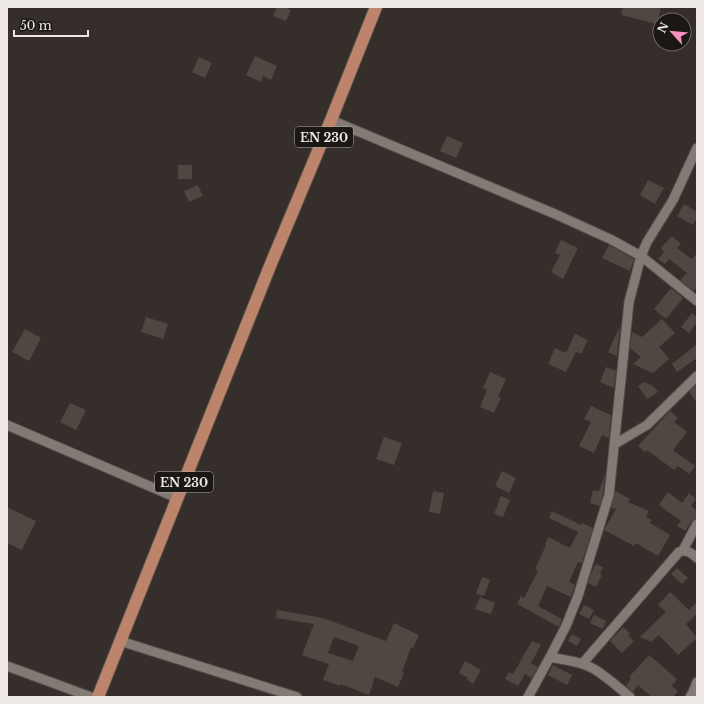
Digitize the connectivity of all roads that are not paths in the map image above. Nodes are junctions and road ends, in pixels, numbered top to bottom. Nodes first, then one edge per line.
1 (376, 7) edge
2 (331, 120) junction
3 (697, 148) edge
4 (641, 256) junction
5 (697, 301) edge
6 (697, 376) edge
7 (7, 425) edge
8 (615, 444) junction
9 (177, 498) junction
10 (697, 524) edge
11 (683, 550) junction
12 (697, 558) edge
13 (120, 641) junction
14 (550, 657) junction
15 (582, 664) junction
16 (7, 666) edge
17 (697, 682) edge
18 (91, 697) edge
19 (98, 697) edge
20 (297, 697) edge
21 (528, 697) edge
22 (630, 697) edge
23 (690, 697) edge

1 - 2 main road, EN 230
2 - 4 street
2 - 9 main road, EN 230
3 - 4 street
4 - 5 street
4 - 8 street
6 - 8 street
7 - 9 street
8 - 14 street
9 - 13 main road, EN 230
10 - 11 street
11 - 12 street
11 - 15 street
13 - 19 main road, EN 230
13 - 20 street
14 - 15 street
14 - 21 street
15 - 22 street
16 - 18 street
17 - 23 street

